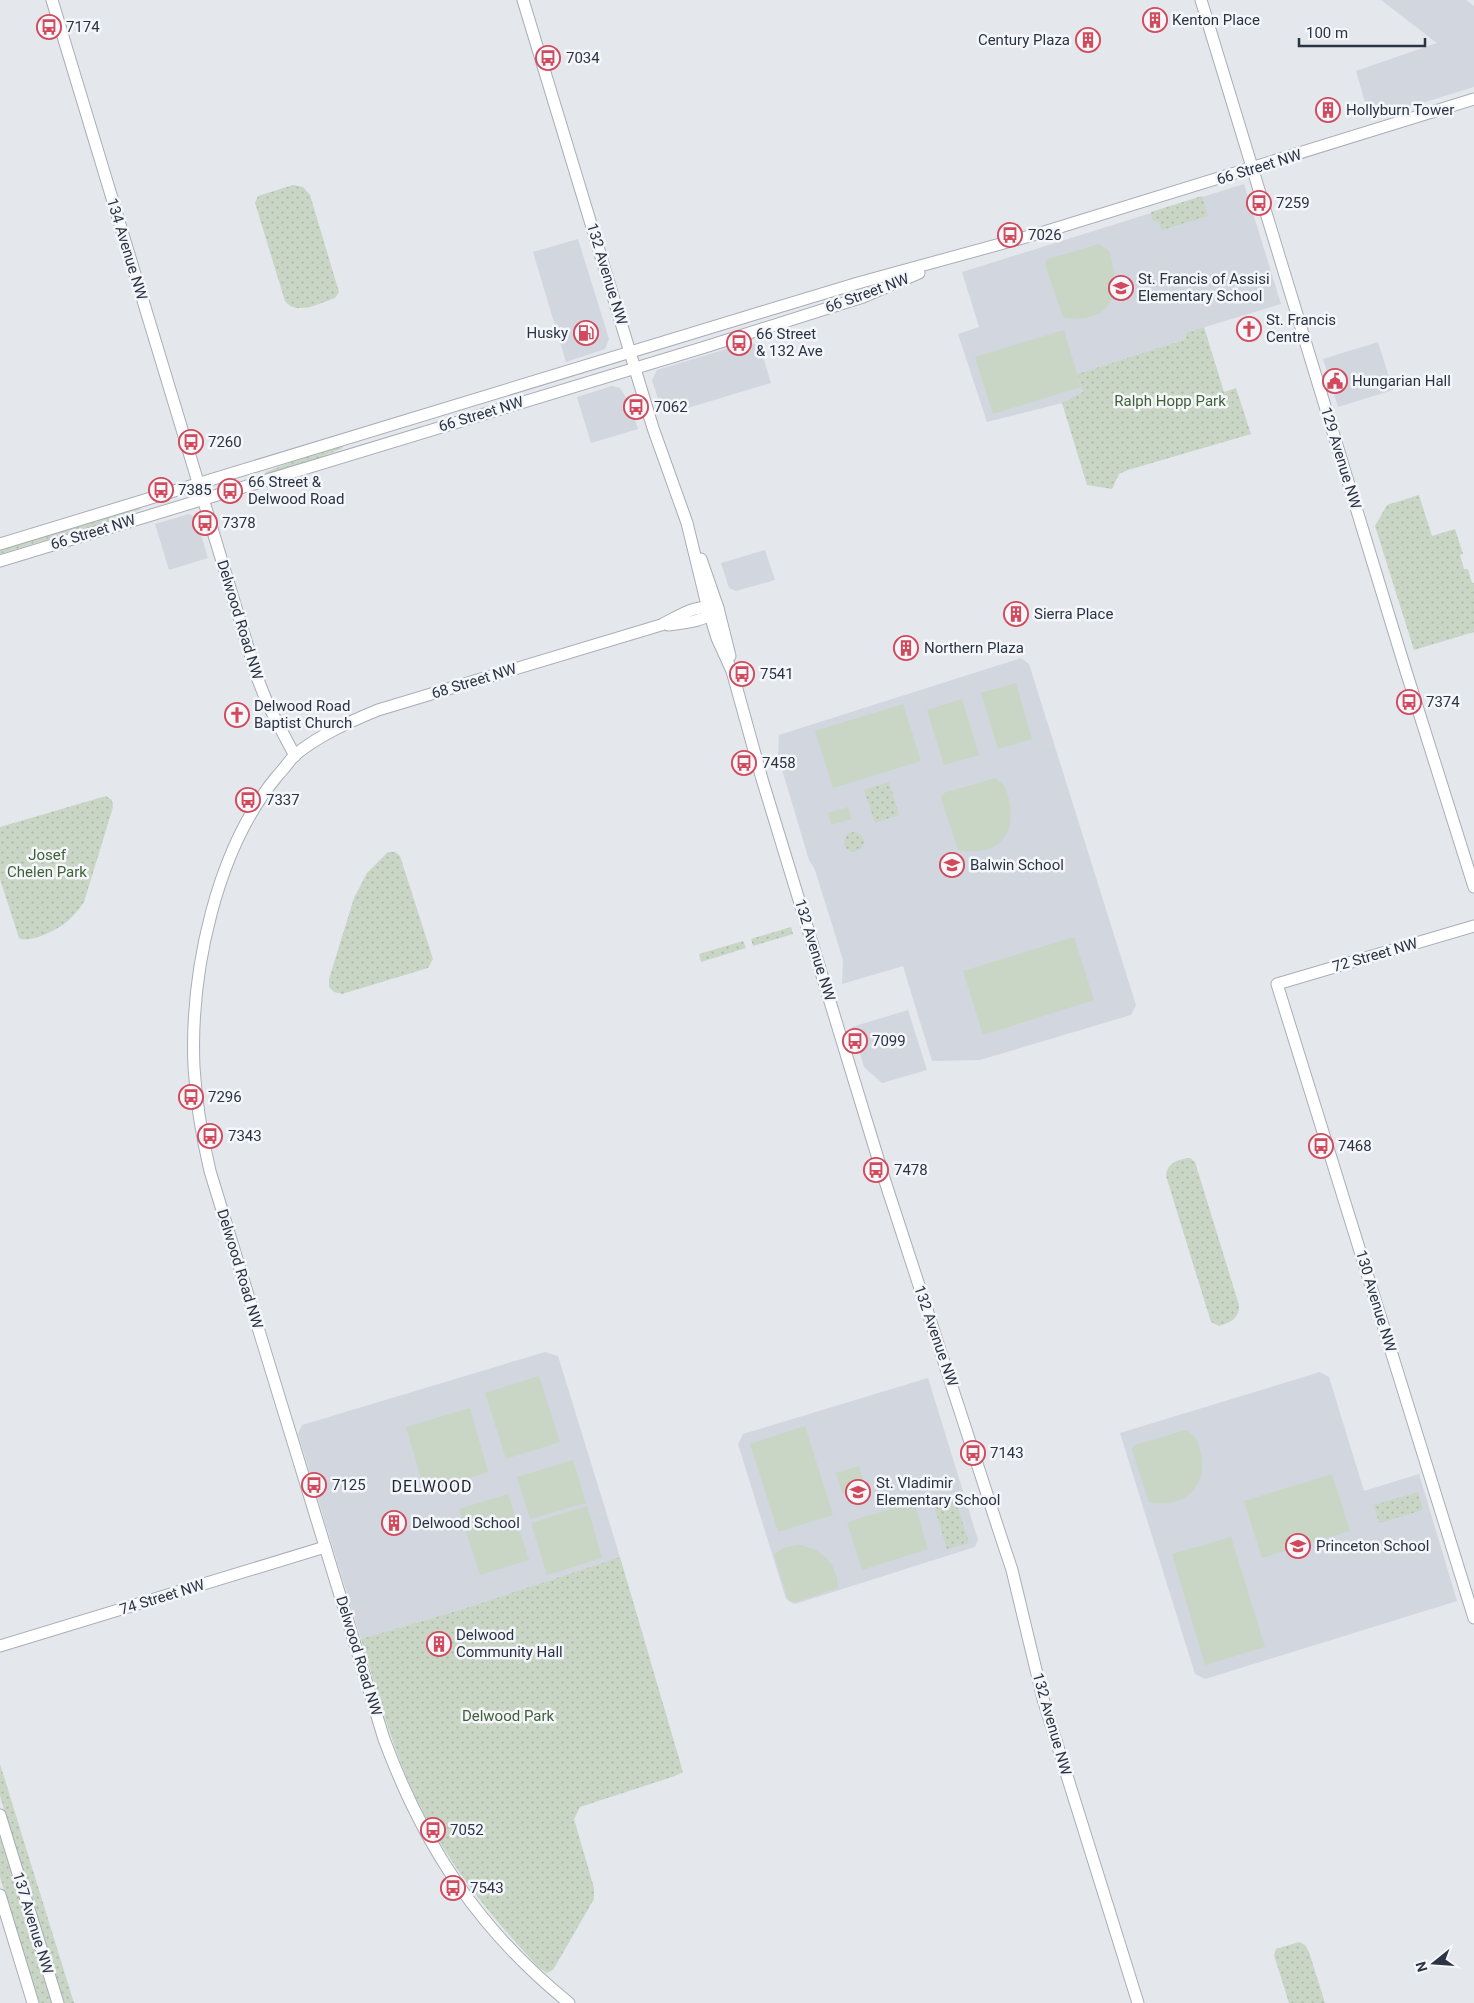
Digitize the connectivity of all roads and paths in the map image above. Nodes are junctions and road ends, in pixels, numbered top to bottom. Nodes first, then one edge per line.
1 (52, 0) edge
2 (523, 0) edge
3 (1201, 0) edge
4 (1474, 99) edge
5 (1252, 169) junction
6 (957, 257) junction
7 (630, 352) junction
8 (635, 368) junction
9 (200, 484) junction
10 (204, 498) junction
11 (0, 544) edge
12 (0, 561) edge
13 (712, 610) junction
14 (295, 756) junction
15 (1474, 887) edge
16 (1474, 926) edge
17 (1277, 984) joint
18 (325, 1547) junction
19 (1474, 1618) edge
20 (0, 1646) edge
21 (0, 1815) edge
22 (0, 1895) edge
23 (33, 2003) edge
24 (58, 2003) edge
25 (569, 2003) edge
26 (1138, 2003) edge

1 - 9 street, 134 Avenue NW
2 - 7 street, 132 Avenue NW
3 - 5 street, 129 Avenue NW
4 - 5 street, 66 Street NW
5 - 6 street, 66 Street NW
5 - 15 street, 129 Avenue NW
6 - 7 street, 66 Street NW
6 - 8 street, 66 Street NW
7 - 8 street, 132 Avenue NW
7 - 9 street, 66 Street NW
8 - 10 street, 66 Street NW
8 - 13 street, 132 Avenue NW
9 - 10 street, 134 Avenue NW
9 - 11 street, 66 Street NW
10 - 12 street, 66 Street NW
10 - 14 street, Delwood Road NW
13 - 14 street, 68 Street NW
13 - 26 street, 132 Avenue NW
14 - 18 street, Delwood Road NW
16 - 17 street, 72 Street NW
17 - 19 street, 130 Avenue NW
18 - 20 street, 74 Street NW
18 - 25 street, Delwood Road NW
21 - 24 street, 137 Avenue NW
22 - 23 street, 137 Avenue NW

